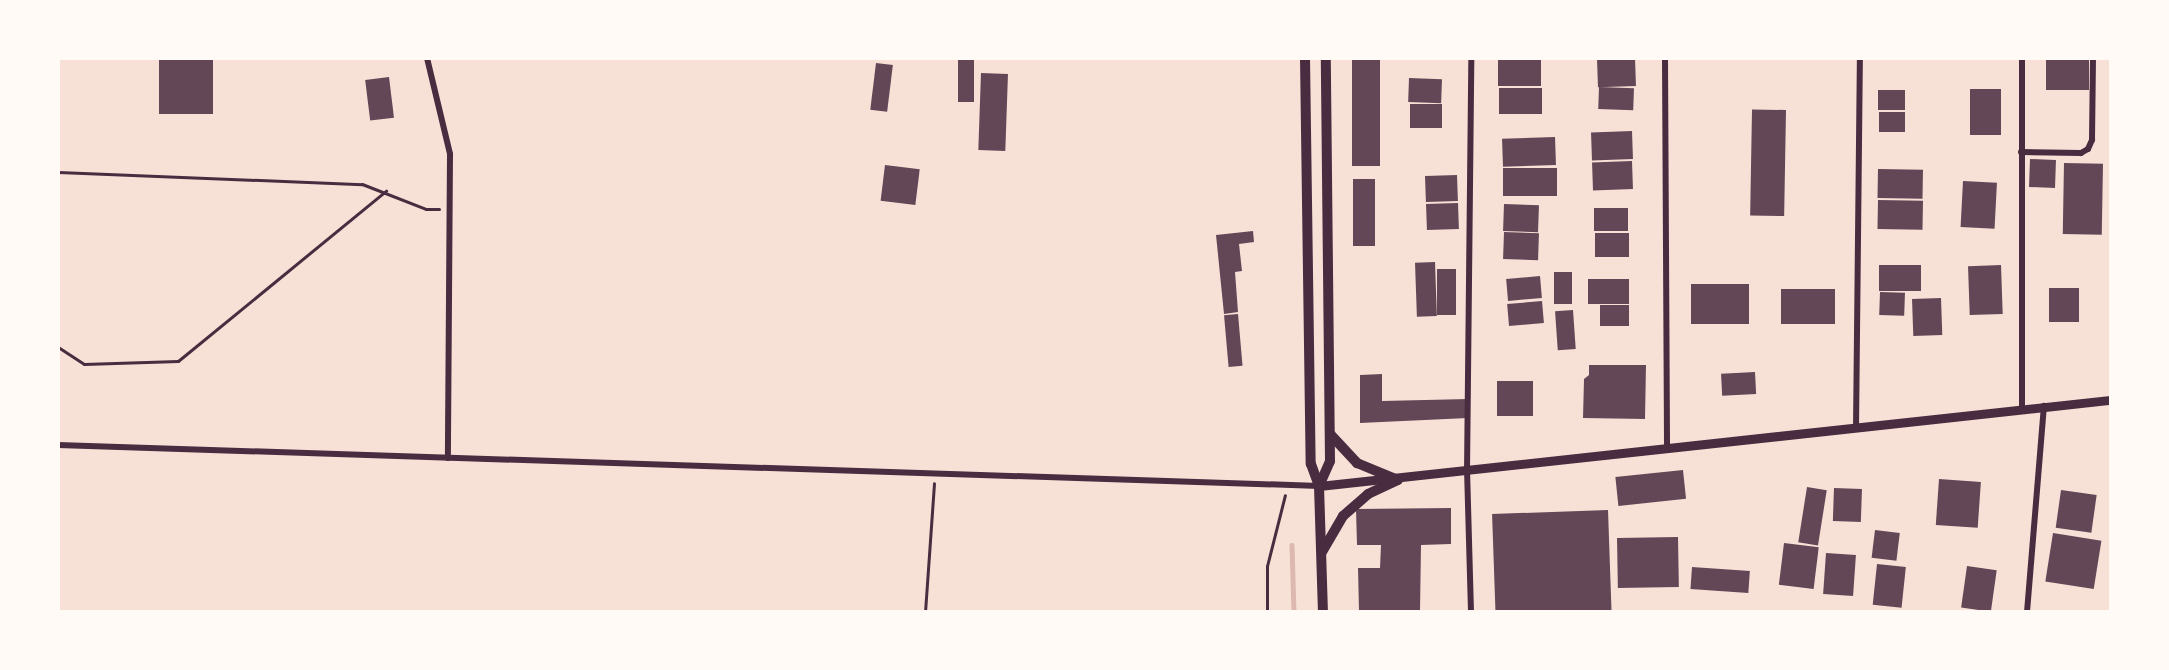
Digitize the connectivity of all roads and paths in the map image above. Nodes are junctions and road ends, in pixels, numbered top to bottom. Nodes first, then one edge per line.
1 (427, 58) edge
2 (1305, 58) edge
3 (1326, 58) edge
4 (1471, 58) edge
5 (1665, 58) edge
6 (1860, 58) edge
7 (2022, 58) edge
8 (2093, 58) edge
9 (2021, 152) junction
10 (58, 172) edge
11 (386, 191) junction
12 (448, 209) junction
13 (58, 347) edge
14 (2110, 400) edge
15 (2044, 406) junction
16 (2022, 408) junction
17 (1856, 429) junction
18 (1329, 434) junction
19 (58, 445) edge
20 (1667, 450) junction
21 (448, 458) junction
22 (1467, 472) junction
23 (935, 475) junction
24 (1398, 480) junction
25 (1319, 486) junction
26 (1287, 488) junction
27 (1321, 555) junction
28 (925, 612) edge
29 (1267, 612) edge
30 (1323, 612) edge
31 (1471, 612) edge
32 (2027, 612) edge

1 - 12 street
2 - 25 main road
3 - 18 main road
4 - 22 street
5 - 20 street
6 - 17 street
7 - 9 street
8 - 9 street
9 - 16 street
10 - 11 path
11 - 12 path
11 - 13 path
12 - 21 street
14 - 15 street
15 - 16 street
15 - 32 street
16 - 17 street
17 - 20 street
18 - 24 main road
18 - 25 main road
19 - 21 street
20 - 22 street
21 - 23 street
22 - 24 street
22 - 31 street
23 - 26 street
23 - 28 path
24 - 25 street
24 - 27 main road
25 - 26 street
25 - 27 main road
26 - 29 path
27 - 30 main road

